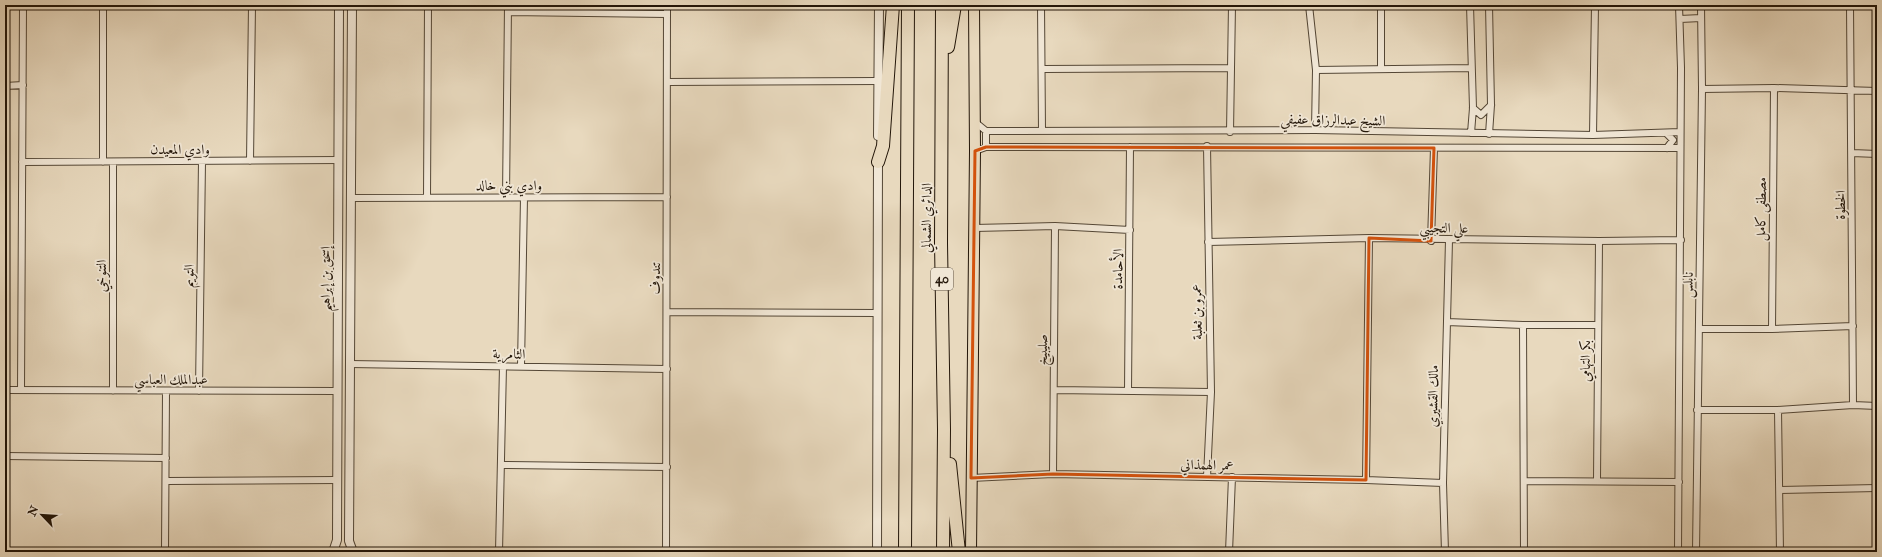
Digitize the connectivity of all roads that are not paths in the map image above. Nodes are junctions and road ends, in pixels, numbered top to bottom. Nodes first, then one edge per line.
1 (23, 5) edge
2 (103, 5) edge
3 (252, 5) edge
4 (339, 5) edge
5 (352, 5) edge
6 (428, 5) edge
7 (508, 5) edge
8 (668, 5) edge
9 (879, 5) edge
10 (893, 5) edge
11 (908, 5) edge
12 (942, 5) edge
13 (955, 5) edge
14 (974, 5) edge
15 (1041, 5) edge
16 (1232, 5) edge
17 (1309, 5) edge
18 (1381, 5) edge
19 (1470, 5) edge
20 (1489, 5) edge
21 (1595, 5) edge
22 (1679, 5) edge
23 (1701, 5) edge
24 (1850, 5) edge
25 (508, 12) junction
26 (668, 14) junction
27 (1701, 18) junction
28 (1680, 19) junction
29 (1232, 68) junction
30 (1381, 68) junction
31 (1471, 68) junction
32 (1043, 69) junction
33 (1316, 70) junction
34 (942, 72) junction
35 (878, 81) junction
36 (667, 82) junction
37 (23, 85) junction
38 (5, 86) edge
39 (1774, 88) junction
40 (1702, 89) junction
41 (1851, 91) junction
42 (1877, 91) edge
43 (339, 104) junction
44 (352, 104) junction
45 (1491, 105) junction
46 (1473, 108) junction
47 (975, 122) junction
48 (1316, 130) junction
49 (986, 131) junction
50 (1042, 131) junction
51 (1230, 132) junction
52 (1680, 132) junction
53 (1471, 133) junction
54 (1666, 133) junction
55 (1489, 134) junction
56 (1593, 135) junction
57 (1207, 146) junction
58 (986, 147) junction
59 (1130, 147) junction
60 (1434, 148) junction
61 (1667, 148) junction
62 (1680, 148) junction
63 (975, 151) junction
64 (1852, 153) junction
65 (1877, 154) edge
66 (339, 160) junction
67 (202, 161) junction
68 (250, 161) junction
69 (22, 162) junction
70 (103, 162) junction
71 (112, 162) junction
72 (878, 162) junction
73 (506, 197) junction
74 (524, 197) junction
75 (667, 197) junction
76 (351, 198) junction
77 (428, 198) junction
78 (1055, 226) junction
79 (974, 228) junction
80 (1130, 230) junction
81 (1369, 238) junction
82 (1431, 240) junction
83 (1449, 240) junction
84 (1681, 240) junction
85 (1599, 241) junction
86 (1208, 242) junction
87 (667, 312) junction
88 (878, 312) junction
89 (1447, 322) junction
90 (1523, 325) junction
91 (1597, 325) junction
92 (1853, 326) junction
93 (1699, 328) junction
94 (1772, 329) junction
95 (350, 364) junction
96 (503, 366) junction
97 (521, 366) junction
98 (667, 369) junction
99 (5, 390) edge
100 (21, 390) junction
101 (113, 390) junction
102 (1054, 390) junction
103 (166, 391) junction
104 (199, 391) junction
105 (338, 391) junction
106 (1128, 391) junction
107 (1211, 392) junction
108 (1853, 405) junction
109 (1877, 406) edge
110 (1697, 410) junction
111 (1778, 410) junction
112 (944, 429) junction
113 (5, 456) edge
114 (166, 458) junction
115 (501, 465) junction
116 (666, 467) junction
117 (1053, 474) junction
118 (1207, 477) junction
119 (1232, 477) junction
120 (971, 478) junction
121 (337, 480) junction
122 (1366, 480) junction
123 (1597, 480) junction
124 (166, 481) junction
125 (1524, 481) junction
126 (1679, 482) junction
127 (1443, 483) junction
128 (1877, 488) edge
129 (1780, 490) junction
130 (349, 530) junction
131 (337, 533) junction
132 (877, 543) junction
133 (165, 552) edge
134 (333, 552) edge
135 (353, 552) edge
136 (499, 552) edge
137 (666, 552) edge
138 (869, 552) edge
139 (877, 552) edge
140 (905, 552) edge
141 (943, 552) edge
142 (959, 552) edge
143 (971, 552) edge
144 (1229, 552) edge
145 (1445, 552) edge
146 (1524, 552) edge
147 (1678, 552) edge
148 (1696, 552) edge
149 (1780, 552) edge

1 - 37 street
2 - 70 street
3 - 68 street
4 - 43 street, إسحق بن إبراهيم
5 - 44 street, إسحق بن إبراهيم
6 - 77 street
7 - 25 street
8 - 26 street, تندوف
9 - 35 street
10 - 72 highway
11 - 140 highway, الدائري الشمالي
12 - 34 highway, الدائري الشمالي / 40
13 - 34 highway
14 - 47 main road
15 - 32 street
16 - 29 street
17 - 33 street
18 - 30 street
19 - 31 street
20 - 45 street
21 - 56 street
22 - 28 street, نابلس
23 - 27 street, نابلس
24 - 41 street, الخطوة
25 - 26 street
25 - 73 street
26 - 36 street, تندوف
27 - 28 street
27 - 40 street, نابلس
28 - 52 street, نابلس
29 - 32 street
29 - 51 street
30 - 31 street
30 - 33 street
31 - 46 street
32 - 50 street
33 - 48 street
34 - 112 highway, الدائري الشمالي / 40
35 - 36 street
35 - 72 street
36 - 75 street, تندوف
37 - 38 street
37 - 69 street
39 - 40 street
39 - 41 street
39 - 94 street, مصطفى كامل
40 - 93 street, نابلس
41 - 42 street
41 - 64 street, الخطوة
43 - 44 street
43 - 66 street, إسحق بن إبراهيم
44 - 76 street, إسحق بن إبراهيم
45 - 46 street
45 - 55 street
46 - 53 street
47 - 49 street
47 - 63 main road
48 - 51 street, الشيخ عبدالرزاق عفيفي
48 - 53 street, الشيخ عبدالرزاق عفيفي
49 - 50 street, الشيخ عبدالرزاق عفيفي
49 - 58 street
50 - 51 street, الشيخ عبدالرزاق عفيفي
52 - 54 street, الشيخ عبدالرزاق عفيفي
52 - 62 street, نابلس
53 - 55 street, الشيخ عبدالرزاق عفيفي
54 - 56 street, الشيخ عبدالرزاق عفيفي
54 - 61 street
55 - 56 street, الشيخ عبدالرزاق عفيفي
57 - 59 street, الشيخ عبدالرزاق عفيفي
57 - 60 street, الشيخ عبدالرزاق عفيفي
57 - 86 street, عمرو بن ثعلبة
58 - 59 street, الشيخ عبدالرزاق عفيفي
58 - 63 street, الشيخ عبدالرزاق عفيفي
59 - 80 street, الأحامدة
60 - 61 street, الشيخ عبدالرزاق عفيفي
60 - 82 street
61 - 62 street, الشيخ عبدالرزاق عفيفي
62 - 84 street, نابلس
63 - 79 main road
64 - 65 street
64 - 92 street, الخطوة
66 - 68 street, وادي المعيدن
66 - 105 street, إسحق بن إبراهيم
67 - 68 street, وادي المعيدن
67 - 71 street, وادي المعيدن
67 - 104 street, التويم
69 - 70 street, وادي المعيدن
69 - 100 street
70 - 71 street, وادي المعيدن
71 - 101 street, التنوخي
72 - 88 street
73 - 74 street, وادي بني خالد
73 - 77 street, وادي بني خالد
74 - 75 street, وادي بني خالد
74 - 97 street
75 - 87 street, تندوف
76 - 77 street, وادي بني خالد
76 - 95 street, إسحق بن إبراهيم
78 - 79 street
78 - 80 street
78 - 102 street, صليبيخ
79 - 120 main road
80 - 106 street, الأحامدة
81 - 82 street, علي التجيبي
81 - 86 street, علي التجيبي
81 - 122 street
82 - 83 street, علي التجيبي
83 - 85 street, علي التجيبي
83 - 89 street, مالك القشيري
84 - 85 street, علي التجيبي
84 - 126 street, نابلس
85 - 91 street, بكر التهامي
86 - 107 street, عمرو بن ثعلبة
87 - 88 street
87 - 98 street, تندوف
88 - 132 street
89 - 90 street
89 - 127 street, مالك القشيري
90 - 91 street
90 - 125 street
91 - 123 street, بكر التهامي
92 - 94 street
92 - 108 street, الخطوة
93 - 94 street
93 - 110 street, نابلس
95 - 96 street, الثامرية
95 - 130 street, إسحق بن إبراهيم
96 - 97 street, الثامرية
96 - 115 street
97 - 98 street, الثامرية
98 - 116 street, تندوف
99 - 100 street, عبدالملك العباسي
100 - 101 street, عبدالملك العباسي
101 - 103 street, عبدالملك العباسي
102 - 106 street
102 - 117 street, صليبيخ
103 - 104 street, عبدالملك العباسي
103 - 114 street
104 - 105 street, عبدالملك العباسي
105 - 121 street, إسحق بن إبراهيم
106 - 107 street
107 - 118 street, عمرو بن ثعلبة
108 - 109 street
108 - 111 street
110 - 111 street
110 - 148 street, نابلس
111 - 129 street
112 - 141 highway, الدائري الشمالي / 40
112 - 142 highway
113 - 114 street
114 - 124 street
115 - 116 street
115 - 136 street
116 - 137 street, تندوف
117 - 118 street, عمر الهمذاني
117 - 120 street, عمر الهمذاني
118 - 119 street, عمر الهمذاني
119 - 122 street, عمر الهمذاني
119 - 144 street
120 - 143 main road
121 - 124 street
121 - 131 street, إسحق بن إبراهيم
122 - 127 street, عمر الهمذاني
123 - 125 street
123 - 126 street
124 - 133 street
125 - 146 street
126 - 147 street, نابلس
127 - 145 street, مالك القشيري
128 - 129 street
129 - 149 street
130 - 131 street
130 - 135 street, إسحق بن إبراهيم
131 - 134 street, إسحق بن إبراهيم
132 - 138 street
132 - 139 street

